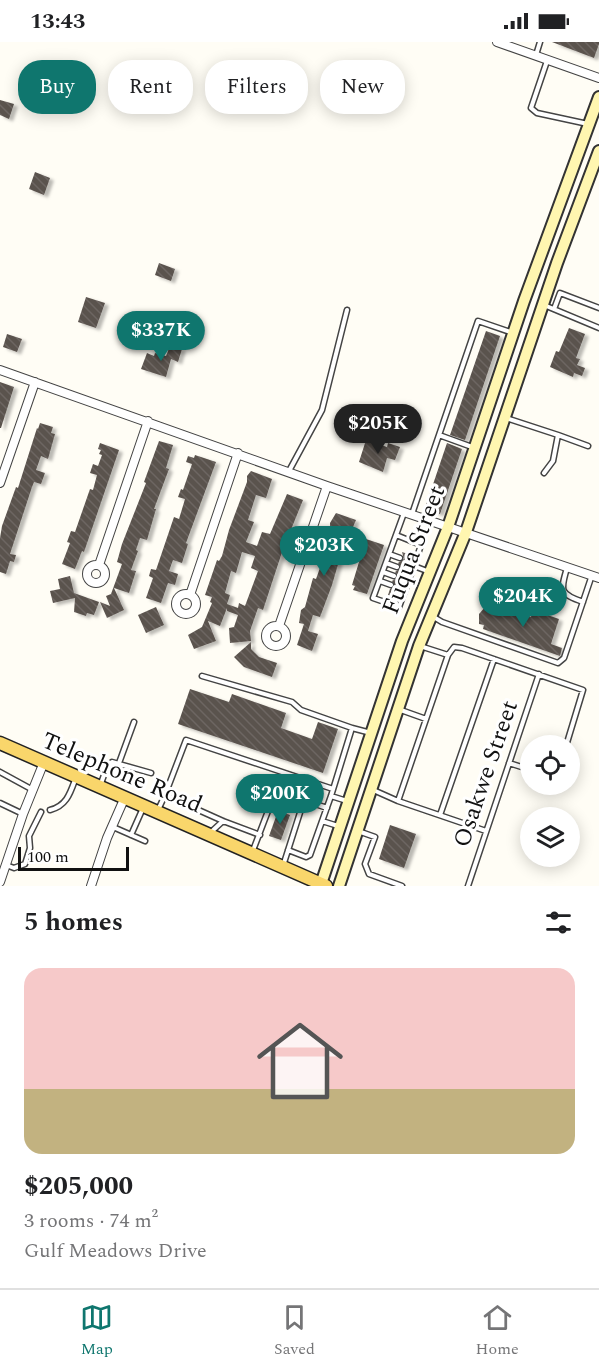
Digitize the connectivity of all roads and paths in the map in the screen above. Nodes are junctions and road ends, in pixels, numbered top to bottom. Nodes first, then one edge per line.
1 (497, 42) edge
2 (540, 42) edge
3 (535, 56) junction
4 (547, 60) junction
5 (599, 78) edge
6 (599, 97) edge
7 (590, 124) junction
8 (598, 155) edge
9 (564, 193) junction
10 (582, 199) junction
11 (525, 301) junction
12 (543, 304) junction
13 (599, 308) edge
14 (554, 309) junction
15 (347, 310) dead end
16 (599, 327) edge
17 (514, 333) junction
18 (0, 370) edge
19 (36, 382) junction
20 (487, 412) junction
21 (505, 418) junction
22 (148, 421) junction
23 (439, 435) junction
24 (558, 435) junction
25 (588, 446) dead end
26 (475, 448) junction
27 (238, 453) junction
28 (289, 471) junction
29 (544, 473) dead end
30 (0, 483) edge
31 (327, 486) junction
32 (408, 514) junction
33 (448, 527) junction
34 (466, 532) junction
35 (396, 535) junction
36 (389, 554) junction
37 (400, 558) dead end
38 (408, 561) dead end
39 (386, 563) junction
40 (99, 565) dead end
41 (414, 565) junction
42 (397, 567) dead end
43 (567, 567) junction
44 (405, 570) dead end
45 (383, 572) junction
46 (411, 572) junction
47 (429, 572) junction
48 (394, 576) dead end
49 (596, 576) edge
50 (402, 579) dead end
51 (380, 581) junction
52 (408, 581) junction
53 (391, 585) dead end
54 (399, 588) dead end
55 (405, 590) junction
56 (190, 595) dead end
57 (583, 602) junction
58 (432, 615) junction
59 (279, 626) dead end
60 (402, 640) junction
61 (419, 646) junction
62 (448, 655) junction
63 (494, 659) junction
64 (539, 674) junction
65 (202, 676) dead end
66 (399, 709) junction
67 (426, 719) junction
68 (134, 722) dead end
69 (352, 728) junction
70 (371, 734) junction
71 (569, 735) edge
72 (1, 745) edge
73 (362, 758) junction
74 (44, 762) junction
75 (119, 763) junction
76 (509, 763) junction
77 (380, 764) junction
78 (520, 766) edge
79 (0, 772) edge
80 (282, 772) junction
81 (151, 773) dead end
82 (76, 776) junction
83 (100, 786) junction
84 (333, 789) junction
85 (371, 789) junction
86 (33, 790) junction
87 (276, 790) junction
88 (165, 795) junction
89 (331, 796) junction
90 (125, 797) junction
91 (304, 800) junction
92 (347, 801) junction
93 (398, 801) junction
94 (0, 803) edge
95 (144, 805) junction
96 (327, 808) junction
97 (50, 810) dead end
98 (158, 811) junction
99 (40, 812) dead end
100 (23, 814) junction
101 (440, 815) junction
102 (223, 821) junction
103 (322, 821) junction
104 (339, 826) junction
105 (112, 827) junction
106 (18, 830) junction
107 (357, 831) junction
108 (486, 831) junction
109 (208, 834) junction
110 (131, 835) junction
111 (260, 835) junction
112 (29, 836) junction
113 (145, 841) dead end
114 (288, 850) junction
115 (252, 853) junction
116 (6, 865) junction
117 (282, 867) junction
118 (0, 882) edge
119 (322, 885) edge
120 (91, 886) edge
121 (339, 886) edge
122 (402, 886) edge
123 (468, 886) edge

1 - 3 street
2 - 3 lane
3 - 4 street
4 - 5 street
4 - 7 lane
6 - 7 main road, Fuqua Street
7 - 9 main road, Fuqua Street
8 - 10 main road, Fuqua Street
9 - 10 main road
9 - 11 main road, Fuqua Street
10 - 12 main road, Fuqua Street
11 - 12 main road
11 - 17 main road, Fuqua Street
12 - 14 lane
12 - 21 main road, Fuqua Street
13 - 14 lane
14 - 16 lane
15 - 28 lane
17 - 20 main road, Fuqua Street
17 - 23 lane
18 - 19 street
19 - 22 street
19 - 30 street
20 - 21 main road
20 - 26 main road, Fuqua Street
21 - 24 lane
21 - 34 main road, Fuqua Street
22 - 27 street
22 - 40 street
23 - 26 lane
23 - 32 lane
24 - 25 lane
24 - 29 lane
26 - 33 main road, Fuqua Street
27 - 28 street
27 - 56 street
28 - 31 street
31 - 32 street
31 - 59 street
32 - 33 street
32 - 35 lane
33 - 34 street
33 - 47 main road, Fuqua Street
34 - 43 street
34 - 58 main road, Fuqua Street
35 - 36 lane
35 - 41 lane
36 - 37 lane
36 - 39 lane
38 - 41 lane
39 - 42 lane
39 - 45 lane
41 - 46 lane
41 - 47 lane
43 - 49 street
43 - 57 lane
44 - 46 lane
45 - 48 lane
45 - 51 lane
46 - 52 lane
47 - 60 main road, Fuqua Street
49 - 57 lane
50 - 52 lane
51 - 53 lane
51 - 55 lane
52 - 55 lane
54 - 55 lane
57 - 58 lane
58 - 61 main road, Fuqua Street
60 - 61 main road
60 - 70 main road, Fuqua Street
61 - 62 lane
61 - 66 main road, Fuqua Street
62 - 63 lane
62 - 67 lane
63 - 64 lane
63 - 101 lane
64 - 71 lane
64 - 76 lane, Osakwe Street
65 - 69 lane
66 - 67 lane
66 - 77 main road, Fuqua Street
67 - 93 lane
68 - 75 lane
69 - 70 lane
69 - 84 lane
70 - 73 main road, Fuqua Street
72 - 74 main road, Telephone Road
73 - 77 main road
73 - 92 main road, Fuqua Street
74 - 82 main road, Telephone Road
74 - 86 street
75 - 81 lane
75 - 83 lane
76 - 78 lane
76 - 108 lane, Osakwe Street
77 - 85 main road, Fuqua Street
79 - 86 lane
80 - 84 lane
80 - 87 lane
80 - 88 lane
82 - 83 main road, Telephone Road
82 - 97 lane
83 - 90 main road, Telephone Road
84 - 89 lane
85 - 93 lane
85 - 107 main road, Fuqua Street
86 - 100 street
87 - 91 lane
87 - 111 lane
88 - 98 lane
88 - 102 lane
89 - 92 lane
89 - 96 lane
90 - 95 main road, Telephone Road
90 - 105 street
91 - 96 lane
91 - 114 lane
92 - 104 main road, Fuqua Street
93 - 101 lane
94 - 100 lane
95 - 98 main road, Telephone Road
95 - 110 lane
96 - 103 lane
98 - 109 main road, Telephone Road
99 - 112 lane
100 - 106 street
101 - 108 lane
102 - 109 lane
102 - 111 lane
103 - 104 lane
103 - 114 lane
104 - 119 main road, Fuqua Street
105 - 110 lane
105 - 120 street
106 - 112 lane
106 - 116 street
107 - 121 main road, Fuqua Street
107 - 122 lane
108 - 123 lane, Osakwe Street
109 - 115 main road, Telephone Road
110 - 113 lane
111 - 115 lane
112 - 116 lane
114 - 117 lane
115 - 117 main road, Telephone Road
116 - 118 street
117 - 119 main road, Telephone Road

